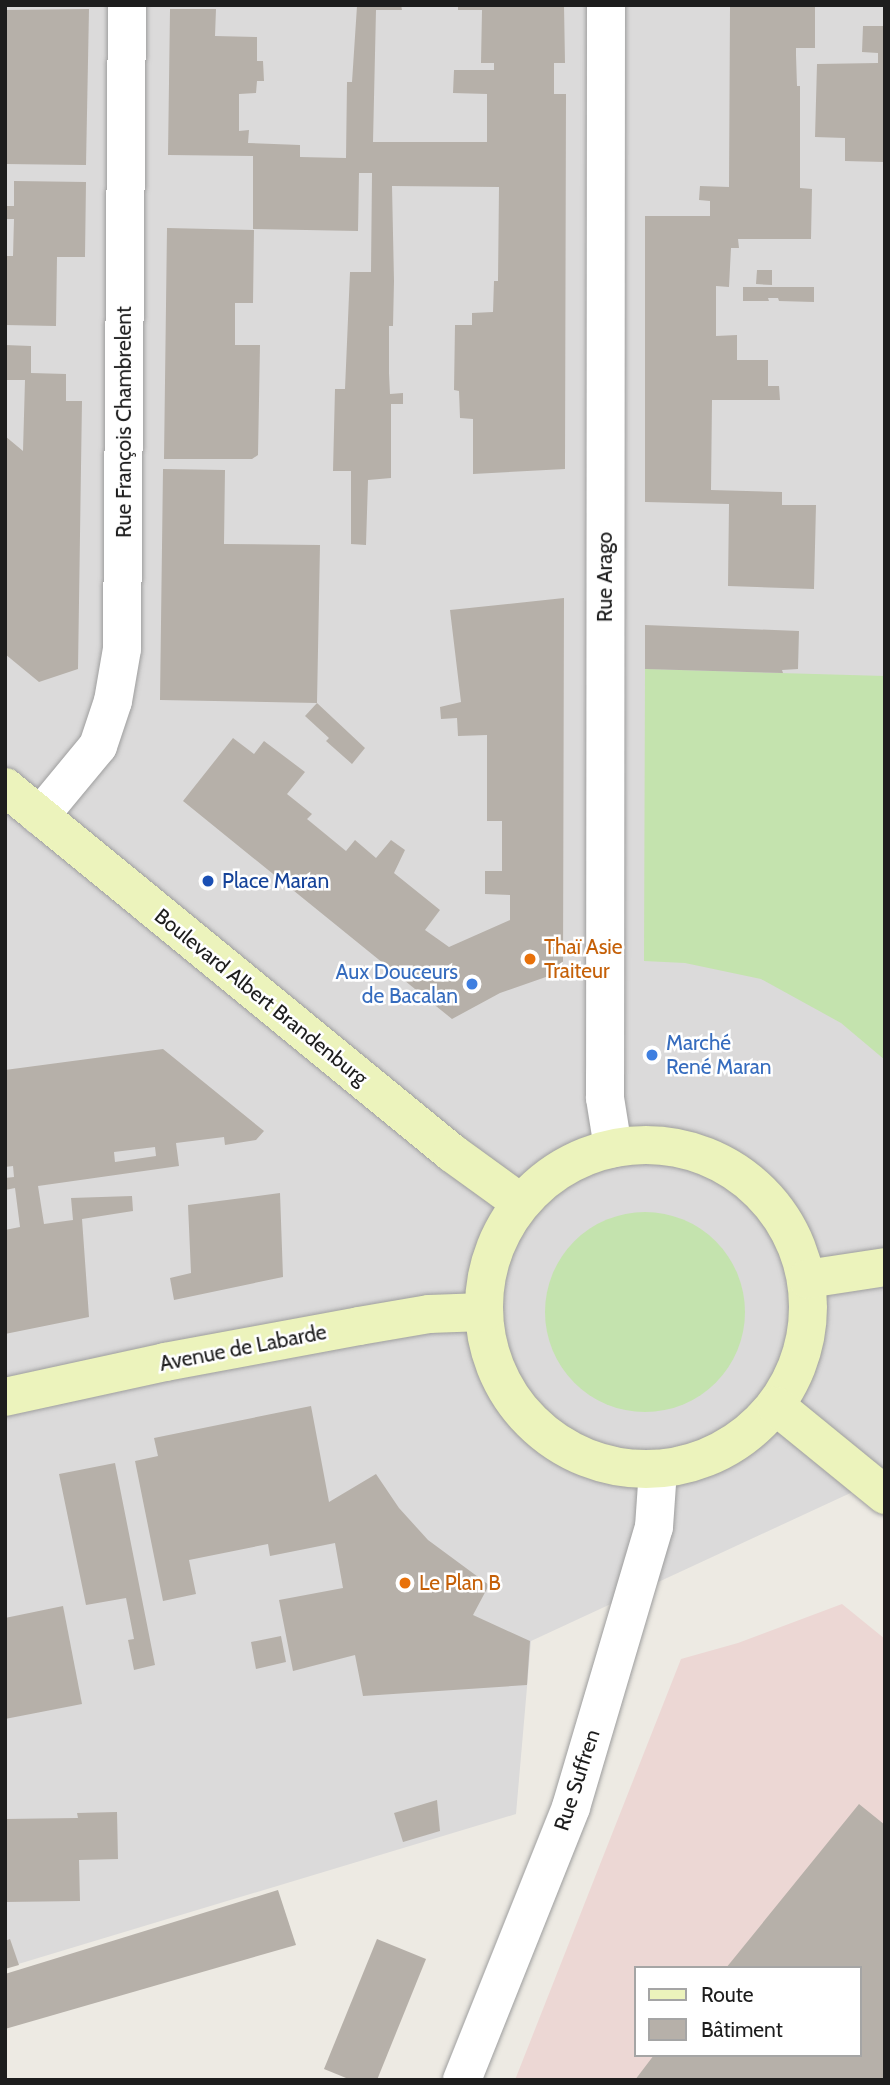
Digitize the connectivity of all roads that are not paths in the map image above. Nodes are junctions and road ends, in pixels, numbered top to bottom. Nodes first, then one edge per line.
1 (127, 5) edge
2 (606, 5) edge
3 (5, 788) edge
4 (40, 816) junction
5 (613, 1147) junction
6 (521, 1203) junction
7 (885, 1267) edge
8 (807, 1279) junction
9 (484, 1312) junction
10 (5, 1397) edge
11 (776, 1406) junction
12 (658, 1470) junction
13 (885, 1495) edge
14 (462, 2080) edge

1 - 4 street, Rue François Chambrelent
2 - 5 street, Rue Arago
3 - 4 main road, Boulevard Albert Brandenburg
4 - 6 main road, Boulevard Albert Brandenburg
5 - 6 main road
5 - 8 main road
6 - 9 main road
7 - 8 main road
8 - 11 main road
9 - 10 main road, Avenue de Labarde
9 - 12 main road
11 - 12 main road
11 - 13 main road
12 - 14 street, Rue Suffren

